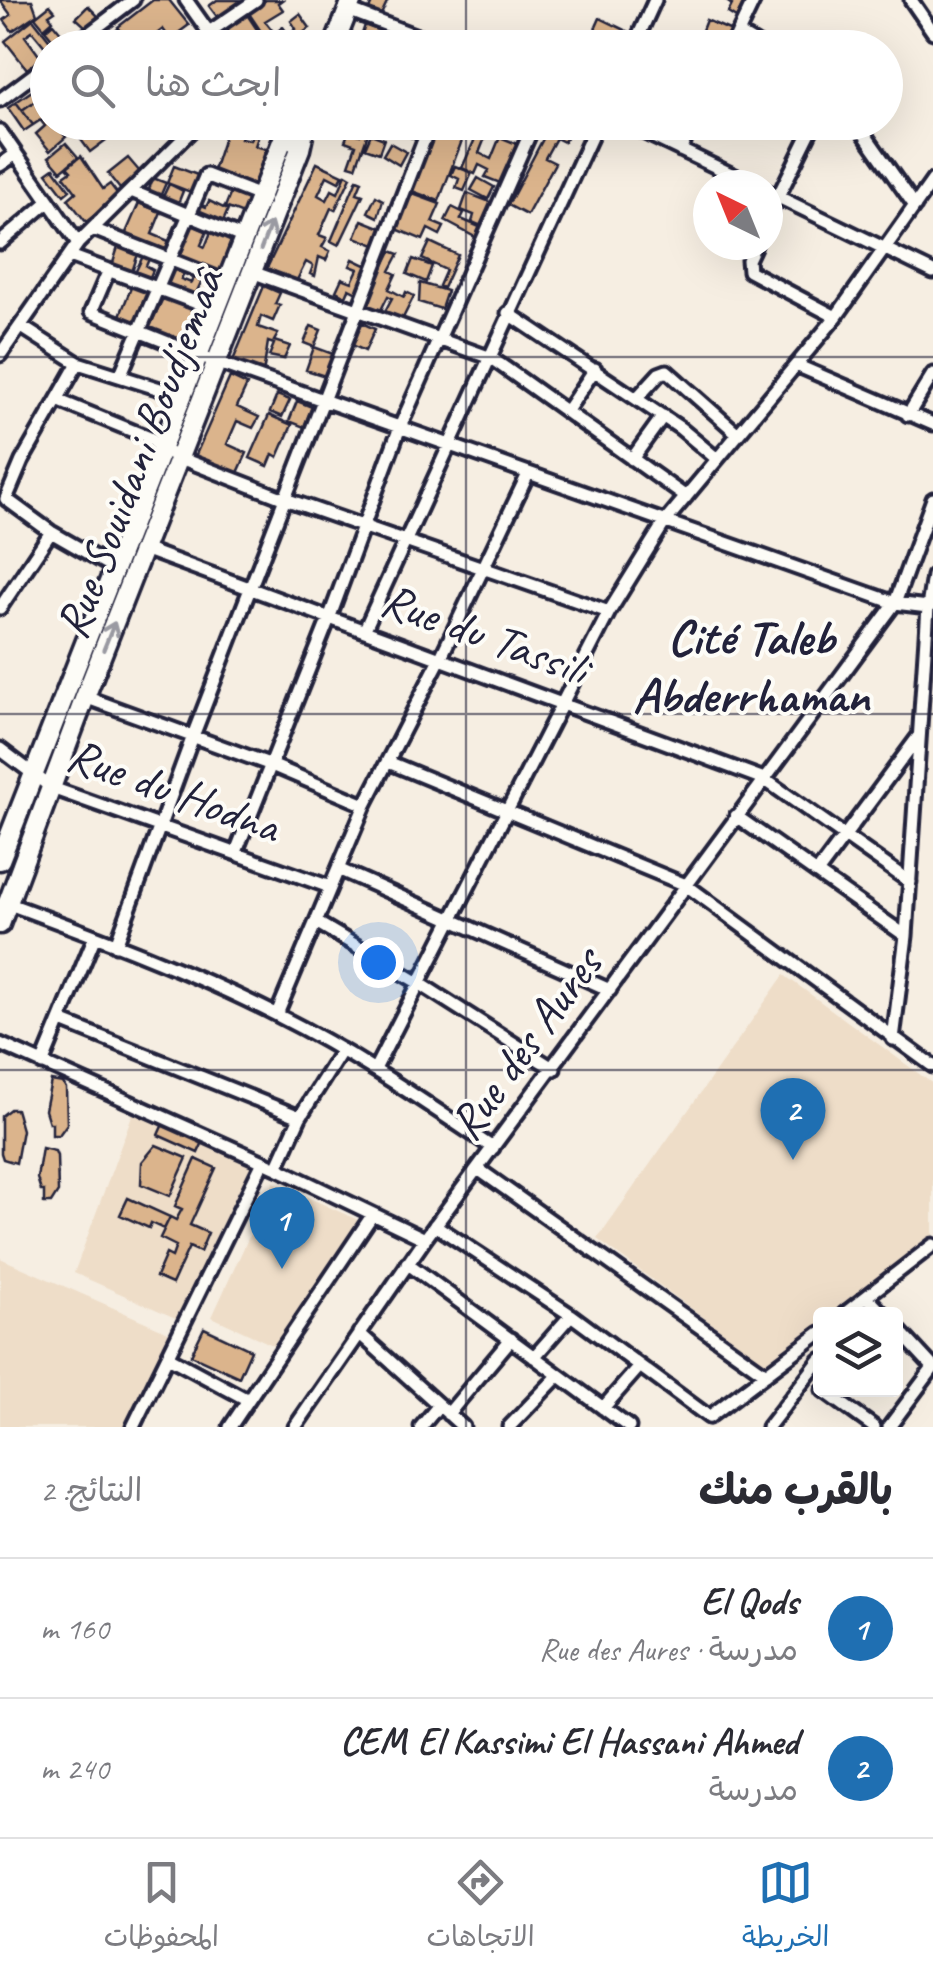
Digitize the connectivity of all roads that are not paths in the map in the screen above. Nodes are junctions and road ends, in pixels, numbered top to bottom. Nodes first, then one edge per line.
1 (132, 0) edge
2 (186, 0) edge
3 (256, 0) edge
4 (655, 0) edge
5 (754, 0) edge
6 (912, 0) edge
7 (350, 5) edge
8 (93, 30) edge
9 (208, 30) edge
10 (212, 30) edge
11 (340, 30) edge
12 (407, 30) edge
13 (641, 30) edge
14 (739, 30) edge
15 (933, 32) edge
16 (30, 78) edge
17 (0, 100) edge
18 (0, 131) edge
19 (182, 140) edge
20 (283, 140) edge
21 (285, 140) edge
22 (302, 140) edge
23 (424, 140) edge
24 (527, 140) edge
25 (590, 140) edge
26 (659, 140) edge
27 (685, 140) edge
28 (804, 140) edge
29 (869, 140) edge
30 (300, 148) junction
31 (680, 150) junction
32 (16, 154) junction
33 (0, 165) edge
34 (722, 170) edge
35 (783, 177) edge
36 (933, 180) edge
37 (132, 190) junction
38 (260, 196) junction
39 (783, 199) edge
40 (49, 201) junction
41 (915, 206) junction
42 (189, 215) junction
43 (93, 229) junction
44 (244, 238) junction
45 (0, 244) edge
46 (78, 244) junction
47 (884, 248) junction
48 (70, 256) junction
49 (170, 259) junction
50 (748, 260) edge
51 (109, 270) junction
52 (252, 272) junction
53 (933, 272) edge
54 (226, 282) junction
55 (157, 288) junction
56 (216, 310) junction
57 (356, 311) junction
58 (508, 313) junction
59 (836, 317) junction
60 (0, 326) edge
61 (22, 327) junction
62 (138, 330) junction
63 (438, 339) junction
64 (11, 340) junction
65 (0, 355) edge
66 (208, 358) junction
67 (490, 358) junction
68 (78, 363) junction
69 (796, 365) junction
70 (595, 369) junction
71 (933, 374) edge
72 (120, 376) junction
73 (182, 396) junction
74 (637, 398) junction
75 (57, 400) junction
76 (323, 400) junction
77 (566, 412) junction
78 (908, 415) junction
79 (662, 416) junction
80 (933, 424) edge
81 (400, 427) junction
82 (738, 434) junction
83 (448, 443) junction
84 (161, 449) junction
85 (180, 458) junction
86 (632, 459) junction
87 (717, 459) junction
88 (528, 474) junction
89 (686, 497) junction
90 (933, 499) edge
91 (284, 500) junction
92 (664, 522) junction
93 (362, 525) junction
94 (51, 532) junction
95 (405, 539) junction
96 (122, 542) junction
97 (145, 550) junction
98 (112, 567) junction
99 (482, 569) junction
100 (933, 576) edge
101 (252, 588) junction
102 (895, 603) junction
103 (930, 606) edge
104 (0, 608) edge
105 (609, 612) junction
106 (330, 616) junction
107 (365, 629) junction
108 (440, 659) junction
109 (922, 682) junction
110 (85, 697) junction
111 (933, 700) edge
112 (564, 702) junction
113 (193, 736) junction
114 (918, 737) junction
115 (0, 749) edge
116 (388, 762) junction
117 (269, 764) junction
118 (33, 776) junction
119 (764, 778) junction
120 (52, 788) junction
121 (365, 805) junction
122 (507, 811) junction
123 (736, 816) junction
124 (162, 827) junction
125 (844, 833) junction
126 (236, 852) junction
127 (0, 860) edge
128 (338, 869) junction
129 (817, 873) junction
130 (910, 882) junction
131 (686, 885) junction
132 (330, 887) junction
133 (4, 902) edge
134 (450, 921) junction
135 (316, 922) junction
136 (0, 924) edge
137 (95, 936) junction
138 (906, 936) junction
139 (116, 945) junction
140 (419, 983) junction
141 (610, 990) junction
142 (277, 1014) junction
143 (61, 1021) junction
144 (894, 1039) junction
145 (0, 1044) edge
146 (342, 1050) junction
147 (42, 1064) junction
148 (933, 1066) edge
149 (554, 1068) junction
150 (375, 1069) junction
151 (300, 1117) junction
152 (493, 1148) junction
153 (264, 1162) junction
154 (277, 1168) junction
155 (478, 1170) junction
156 (372, 1214) junction
157 (435, 1225) junction
158 (425, 1239) junction
159 (933, 1245) edge
160 (407, 1263) junction
161 (867, 1297) junction
162 (853, 1307) edge
163 (876, 1307) edge
164 (571, 1316) junction
165 (359, 1333) junction
166 (903, 1336) edge
167 (813, 1338) edge
168 (510, 1339) junction
169 (534, 1356) junction
170 (168, 1357) junction
171 (638, 1367) junction
172 (813, 1369) edge
173 (932, 1373) edge
174 (766, 1374) junction
175 (558, 1376) junction
176 (807, 1377) junction
177 (813, 1381) edge
178 (834, 1397) edge
179 (248, 1400) junction
180 (604, 1408) junction
181 (443, 1409) junction
182 (714, 1422) edge
183 (621, 1425) edge
184 (134, 1427) edge
185 (230, 1427) edge
186 (295, 1427) edge
187 (421, 1427) edge
188 (462, 1427) edge
189 (509, 1427) edge
190 (768, 1427) edge
191 (874, 1427) edge
192 (888, 1427) edge

1 - 8 street
2 - 9 street
3 - 10 street
4 - 13 street
5 - 14 street
6 - 15 street
7 - 11 main road
7 - 12 street
16 - 17 street
18 - 32 street
19 - 37 street
20 - 38 main road, Rue Souidani Boudjemaâ
21 - 30 street
22 - 30 main road, Rue Souidani Boudjemaâ
23 - 57 street
24 - 63 street
25 - 58 street
26 - 31 street
27 - 31 street
28 - 35 street
29 - 41 street
52 -> 30 main road, Rue Souidani Boudjemaâ
31 - 34 street
32 - 33 street
32 - 40 street
36 - 41 street
37 - 42 street
37 - 43 street
38 - 42 street
38 - 44 main road, Rue Souidani Boudjemaâ
39 - 47 street
40 - 45 street
40 - 46 street
41 - 47 street
42 - 44 street
42 - 49 street
43 - 46 street
43 - 49 street
44 - 54 main road, Rue Souidani Boudjemaâ
46 - 48 street
47 - 53 street
47 - 59 street
48 - 51 street
48 - 61 street
49 - 54 street
49 - 55 street
50 - 59 street
51 - 55 street
51 - 62 street
52 - 57 street
52 - 66 main road, Rue Souidani Boudjemaâ
54 - 56 main road, Rue Souidani Boudjemaâ
55 - 56 street
55 - 62 street
56 - 66 main road, Rue Souidani Boudjemaâ
57 - 63 street
57 - 76 street
58 - 67 street
58 - 70 street
59 - 69 street
60 - 64 street
61 - 64 street
61 - 68 street
62 - 66 street
62 - 72 street
63 - 67 street
63 - 81 street
64 - 65 street
66 - 73 main road, Rue Souidani Boudjemaâ
66 - 76 street
66 - 85 main road, Rue Souidani Boudjemaâ
67 - 77 street
67 - 83 street
68 - 72 street
68 - 75 street
69 - 78 street
69 - 82 street
70 - 74 street
70 - 77 street
71 - 78 street
72 - 73 street
73 - 84 main road, Rue Souidani Boudjemaâ
74 - 79 street
74 - 82 street
75 - 84 street
75 - 94 street
76 - 81 street
76 - 91 street
77 - 86 street
78 - 80 street
79 - 86 street
79 - 87 street
81 - 83 street
81 - 93 street
82 - 87 street
83 - 88 street
83 - 95 street
84 - 85 street
84 - 96 main road, Rue Souidani Boudjemaâ
85 - 91 street
85 - 97 main road, Rue Souidani Boudjemaâ
86 - 89 street
87 - 89 street
88 - 92 street
88 - 99 street
89 - 92 street
90 - 102 street, Rue des Aures
91 - 93 street
91 - 101 street
92 - 102 street
92 - 105 street
93 - 95 street
93 - 106 street
94 - 98 street
94 - 104 street
95 - 99 street
95 - 107 street
96 - 97 street, Rue du Tassili
96 - 98 main road, Rue Souidani Boudjemaâ
97 - 101 street, Rue du Tassili
110 -> 97 main road, Rue Souidani Boudjemaâ
98 - 118 main road, Rue Souidani Boudjemaâ
99 - 105 street
99 - 108 street
100 - 103 street
101 - 106 street, Rue du Tassili
101 - 113 street
102 - 103 street
102 - 119 street, Rue des Aures
103 - 109 street
105 - 112 street
106 - 107 street, Rue du Tassili
106 - 117 street
107 - 108 street, Rue du Tassili
108 - 112 street, Rue du Tassili
108 - 116 street
109 - 111 street
109 - 114 street
110 - 113 street
110 - 120 main road, Rue Souidani Boudjemaâ
112 - 119 street, Rue du Tassili
112 - 122 street
113 - 117 street
113 - 124 street
114 - 125 street
114 - 130 street
115 - 118 street, Rue du Hodna
116 - 121 street
116 - 122 street
117 - 121 street
117 - 126 street
118 - 120 street, Rue du Hodna
118 - 127 main road, Rue Souidani Boudjemaâ
119 - 123 street, Rue des Aures
119 - 125 street, Rue du Tassili
120 - 124 street, Rue du Hodna
120 - 133 main road, Rue Souidani Boudjemaâ
121 - 128 street
122 - 131 street
122 - 134 street
123 - 129 street
123 - 131 street, Rue des Aures
124 - 126 street, Rue du Hodna
124 - 139 street
125 - 129 street
125 - 130 street, Rue du Tassili
126 - 132 street, Rue du Hodna
128 - 132 street
128 - 134 street
129 - 138 street
130 - 138 street
131 - 141 street, Rue des Aures
131 - 144 street
132 - 135 street
133 - 136 main road, Rue Souidani Boudjemaâ
133 - 137 street
134 - 140 street
134 - 141 street
135 - 140 street
135 - 142 street
137 - 139 street
137 - 143 street
138 - 144 street
139 - 142 street
140 - 149 street
140 - 150 street
141 - 149 street, Rue des Aures
142 - 146 street
143 - 147 street
143 - 151 street
144 - 148 street
145 - 147 street
146 - 150 street
146 - 151 street
147 - 153 street
149 - 152 street, Rue des Aures
150 - 152 street
151 - 154 street
152 - 155 street, Rue des Aures
153 - 154 street
153 - 170 street
154 - 156 street
155 - 157 street, Rue des Aures
155 - 174 street
156 - 158 street
156 - 179 street
157 - 158 street, Rue des Aures
157 - 164 street
158 - 160 street, Rue des Aures
159 - 161 street
160 - 165 street, Rue des Aures
160 - 168 street
161 - 162 street
161 - 163 street
164 - 169 street
164 - 171 street
165 - 181 street
165 - 186 street, Rue des Aures
166 - 173 street
167 - 174 street
168 - 169 street
168 - 181 street
169 - 175 street
170 - 179 street
170 - 184 street
171 - 180 street
171 - 182 street
172 - 176 street
173 - 192 street
174 - 182 street
175 - 180 street
175 - 189 street
176 - 177 street
176 - 190 street
178 - 191 street
179 - 185 street
180 - 183 street
181 - 187 street
181 - 188 street

